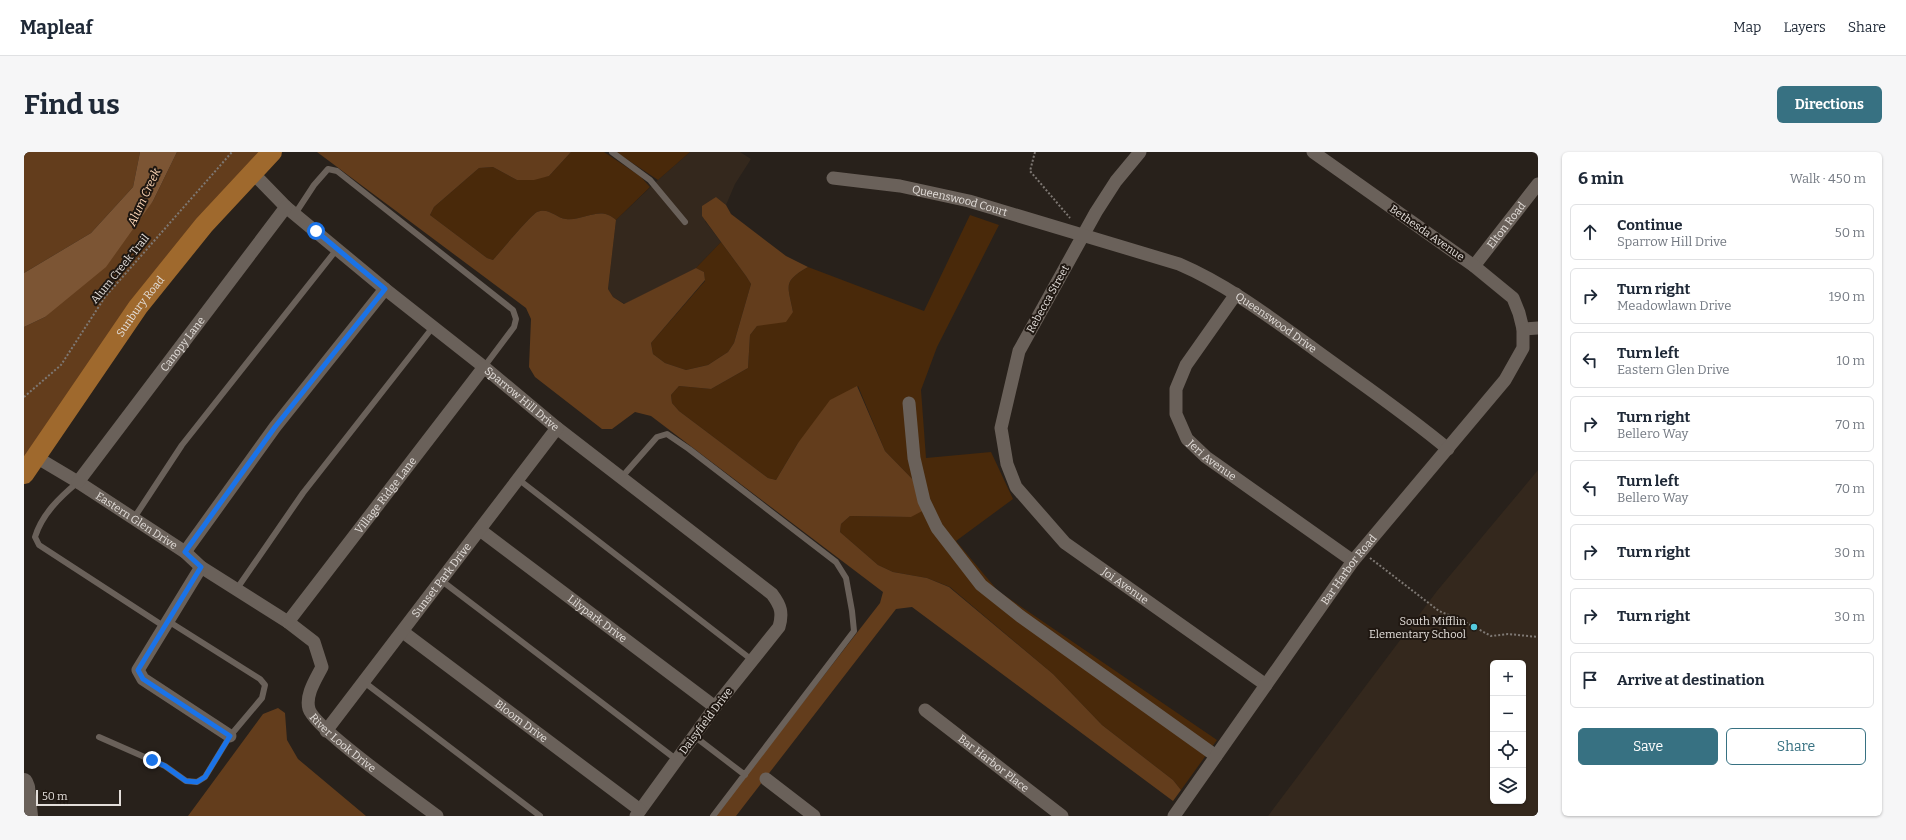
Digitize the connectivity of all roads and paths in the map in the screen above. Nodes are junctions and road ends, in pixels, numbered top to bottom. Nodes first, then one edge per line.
1 (232, 152) edge
2 (272, 152) edge
3 (612, 152) edge
4 (1035, 152) edge
5 (1140, 152) edge
6 (1313, 152) edge
7 (252, 172) junction
8 (833, 178) dead end
9 (1538, 184) edge
10 (290, 210) junction
11 (685, 222) dead end
12 (1084, 234) junction
13 (337, 249) junction
14 (1474, 266) junction
15 (385, 289) junction
16 (1236, 294) junction
17 (433, 327) junction
18 (1538, 328) edge
19 (1523, 329) junction
20 (484, 367) junction
21 (24, 397) edge
22 (909, 403) dead end
23 (556, 428) junction
24 (1448, 449) junction
25 (36, 457) junction
26 (1007, 464) joint
27 (24, 474) edge
28 (621, 478) junction
29 (518, 479) junction
30 (78, 482) junction
31 (134, 518) junction
32 (480, 530) junction
33 (185, 552) junction
34 (1357, 556) junction
35 (201, 567) junction
36 (442, 580) junction
37 (236, 590) junction
38 (288, 622) junction
39 (167, 624) junction
40 (778, 627) joint
41 (403, 632) junction
42 (1538, 636) edge
43 (314, 642) joint
44 (752, 660) junction
45 (364, 682) junction
46 (1266, 685) junction
47 (715, 707) junction
48 (925, 710) dead end
49 (326, 731) junction
50 (230, 736) junction
51 (694, 736) junction
52 (99, 737) dead end
53 (1216, 756) junction
54 (677, 760) junction
55 (745, 775) junction
56 (766, 778) dead end
57 (24, 782) edge
58 (638, 813) edge
59 (29, 816) edge
60 (437, 816) edge
61 (540, 816) edge
62 (713, 816) edge
63 (814, 816) edge
64 (1062, 816) edge
65 (1174, 816) edge

1 - 21 path, Alum Creek Trail
2 - 7 main road, Sunbury Road
3 - 11 lane
4 - 12 path
5 - 12 street, Rebecca Street
6 - 14 street, Bethesda Avenue
7 - 10 street, Sparrow Hill Drive
7 - 25 main road, Sunbury Road
8 - 12 street, Queenswood Court
9 - 14 street, Elton Road
10 - 13 street, Sparrow Hill Drive
10 - 20 lane
10 - 30 street, Canopy Lane
12 - 16 street, Queenswood Drive
12 - 26 street, Rebecca Street
13 - 15 street, Sparrow Hill Drive
13 - 31 lane
14 - 19 street, Bethesda Avenue
15 - 17 street, Sparrow Hill Drive
15 - 33 street
16 - 24 street, Queenswood Drive
16 - 34 street, Jeri Avenue
17 - 20 street, Sparrow Hill Drive
17 - 37 lane
18 - 19 street
19 - 24 street, Bar Harbor Road
20 - 23 street, Sparrow Hill Drive
20 - 38 street, Village Ridge Lane
22 - 53 street
23 - 28 street, Sparrow Hill Drive
23 - 29 street, Sunset Park Drive
24 - 34 street, Bar Harbor Road
25 - 27 main road, Sunbury Road
25 - 30 street, Eastern Glen Drive
26 - 46 street, Joi Avenue
28 - 40 street, Sparrow Hill Drive
28 - 55 lane
29 - 32 street, Sunset Park Drive
29 - 44 lane
30 - 31 street, Eastern Glen Drive
30 - 39 lane
31 - 33 street, Eastern Glen Drive
32 - 36 street, Sunset Park Drive
32 - 47 street, Lilypark Drive
33 - 35 street, Eastern Glen Drive
34 - 42 path
34 - 46 street, Bar Harbor Road
35 - 37 street, Eastern Glen Drive
35 - 39 street
36 - 41 street, Sunset Park Drive
36 - 54 lane
37 - 38 street, Eastern Glen Drive
38 - 43 street, Eastern Glen Drive
39 - 50 street
39 - 50 lane
40 - 44 street, Daisyfield Drive
41 - 45 street, Sunset Park Drive
41 - 58 street, Bloom Drive
43 - 49 street, River Look Drive
44 - 47 street, Daisyfield Drive
45 - 49 street, Sunset Park Drive
45 - 61 lane
46 - 53 street, Bar Harbor Road
47 - 51 street, Daisyfield Drive
48 - 64 street, Bar Harbor Place
49 - 60 street, River Look Drive
50 - 52 lane
51 - 54 street, Daisyfield Drive
51 - 55 lane
53 - 65 street, Bar Harbor Road
54 - 58 street, Daisyfield Drive
55 - 62 lane
56 - 63 street
57 - 59 main road

